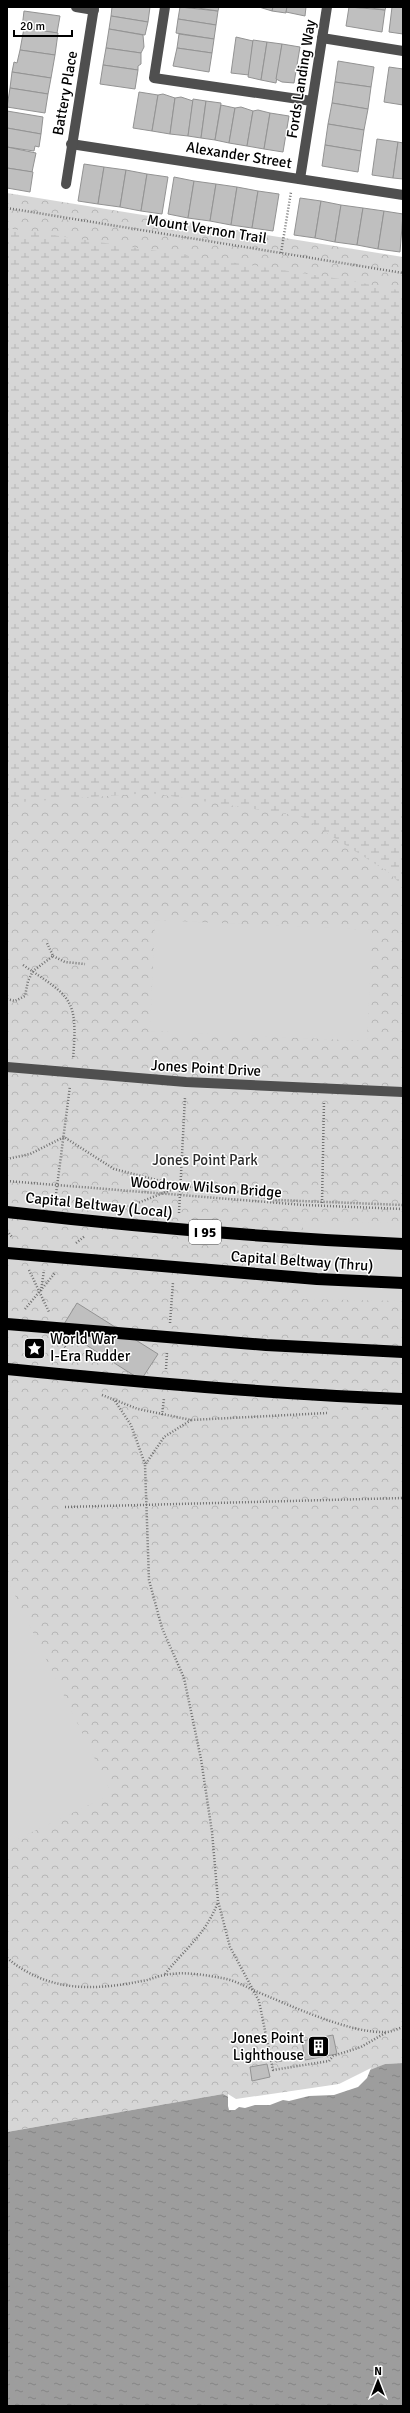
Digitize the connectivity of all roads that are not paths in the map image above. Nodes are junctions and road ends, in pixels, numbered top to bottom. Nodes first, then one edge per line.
1 (76, 7) edge
2 (165, 7) edge
3 (327, 7) edge
4 (94, 8) edge
5 (322, 38) junction
6 (403, 51) edge
7 (312, 101) junction
8 (71, 144) junction
9 (300, 179) junction
10 (66, 184) dead end
11 (403, 195) edge
12 (7, 1067) edge
13 (403, 1092) edge
14 (7, 1212) edge
15 (403, 1244) edge
16 (7, 1253) edge
17 (403, 1283) edge
18 (7, 1324) edge
19 (403, 1352) edge
20 (7, 1369) edge
21 (403, 1399) edge

1 - 4 street
2 - 7 street
3 - 5 street, Fords Landing Way
4 - 8 street, Battery Place
5 - 6 street
5 - 7 street, Fords Landing Way
7 - 9 street, Fords Landing Way
8 - 9 street, Alexander Street
8 - 10 street, Battery Place
9 - 11 street, Alexander Street
12 - 13 street, Jones Point Drive
14 - 15 highway, Capital Beltway (Local) / I 95
16 - 17 highway, Capital Beltway (Thru)
18 - 19 highway
20 - 21 highway

